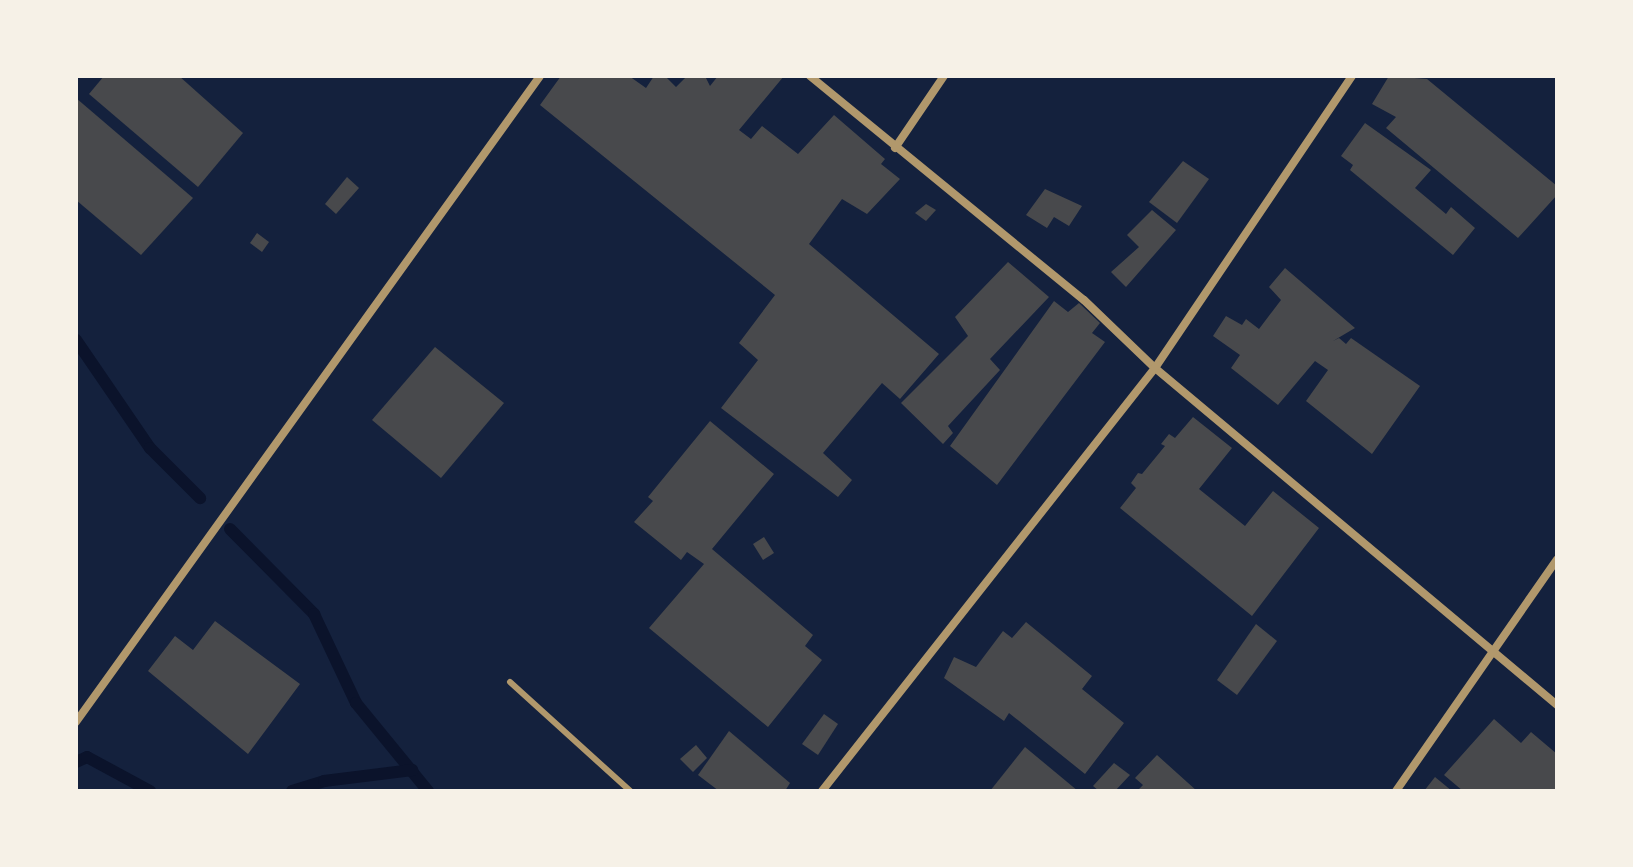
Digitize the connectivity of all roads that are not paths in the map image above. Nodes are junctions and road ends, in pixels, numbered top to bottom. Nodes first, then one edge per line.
1 (540, 76) edge
2 (810, 76) edge
3 (944, 76) edge
4 (1352, 76) edge
5 (895, 148) junction
6 (1155, 368) junction
7 (1557, 559) edge
8 (1492, 655) junction
9 (510, 682) dead end
10 (1557, 705) edge
11 (76, 722) edge
12 (630, 791) edge
13 (822, 791) edge
14 (1396, 791) edge

1 - 11 street
2 - 5 street
3 - 5 street
4 - 6 street
5 - 6 street
6 - 8 street
6 - 13 street
7 - 8 street
8 - 10 street
8 - 14 street
9 - 12 lane

